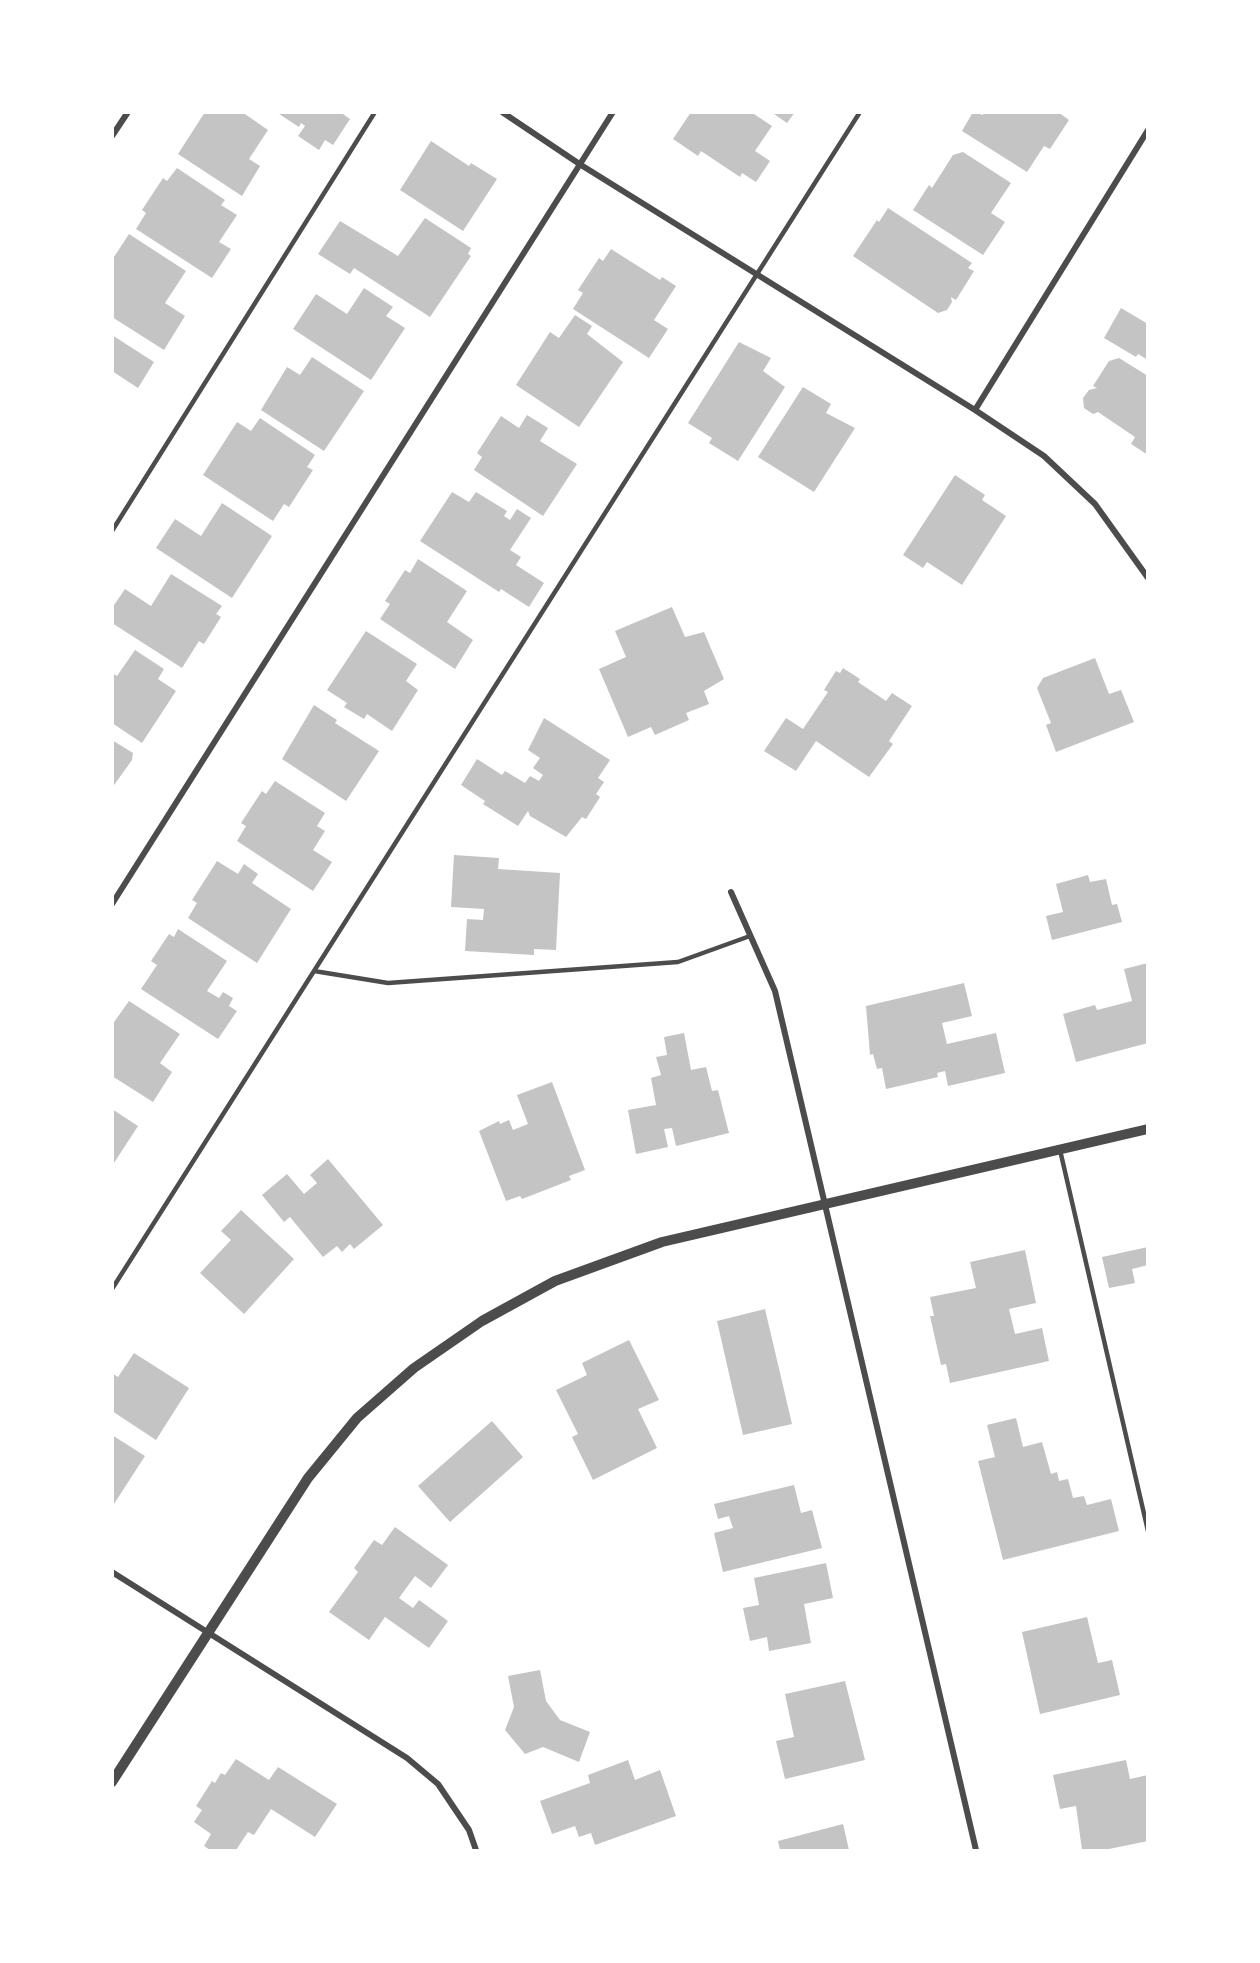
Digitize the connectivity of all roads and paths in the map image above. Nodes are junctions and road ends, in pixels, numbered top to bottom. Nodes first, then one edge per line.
1 (128, 112) edge
2 (375, 112) edge
3 (502, 112) edge
4 (613, 112) edge
5 (860, 112) edge
6 (112, 120) edge
7 (120, 125) junction
8 (1148, 130) edge
9 (112, 136) edge
10 (581, 165) junction
11 (759, 274) junction
12 (975, 410) junction
13 (112, 531) edge
14 (1148, 578) edge
15 (731, 892) dead end
16 (112, 904) edge
17 (750, 936) junction
18 (314, 970) junction
19 (1148, 1129) edge
20 (1060, 1150) junction
21 (824, 1204) junction
22 (112, 1289) edge
23 (1148, 1530) edge
24 (112, 1572) edge
25 (207, 1632) junction
26 (112, 1782) edge
27 (476, 1851) edge
28 (976, 1851) edge

1 - 7 street
2 - 13 lane
3 - 10 street
4 - 10 street
5 - 11 lane
6 - 7 lane
7 - 9 street
8 - 12 street
10 - 11 street
10 - 16 street
11 - 12 street
11 - 18 lane
12 - 14 street
15 - 17 street
17 - 18 lane
17 - 21 street
18 - 22 lane
19 - 20 street
20 - 21 street
20 - 23 lane
21 - 25 street
21 - 28 street
24 - 25 street
25 - 26 street
25 - 27 street

